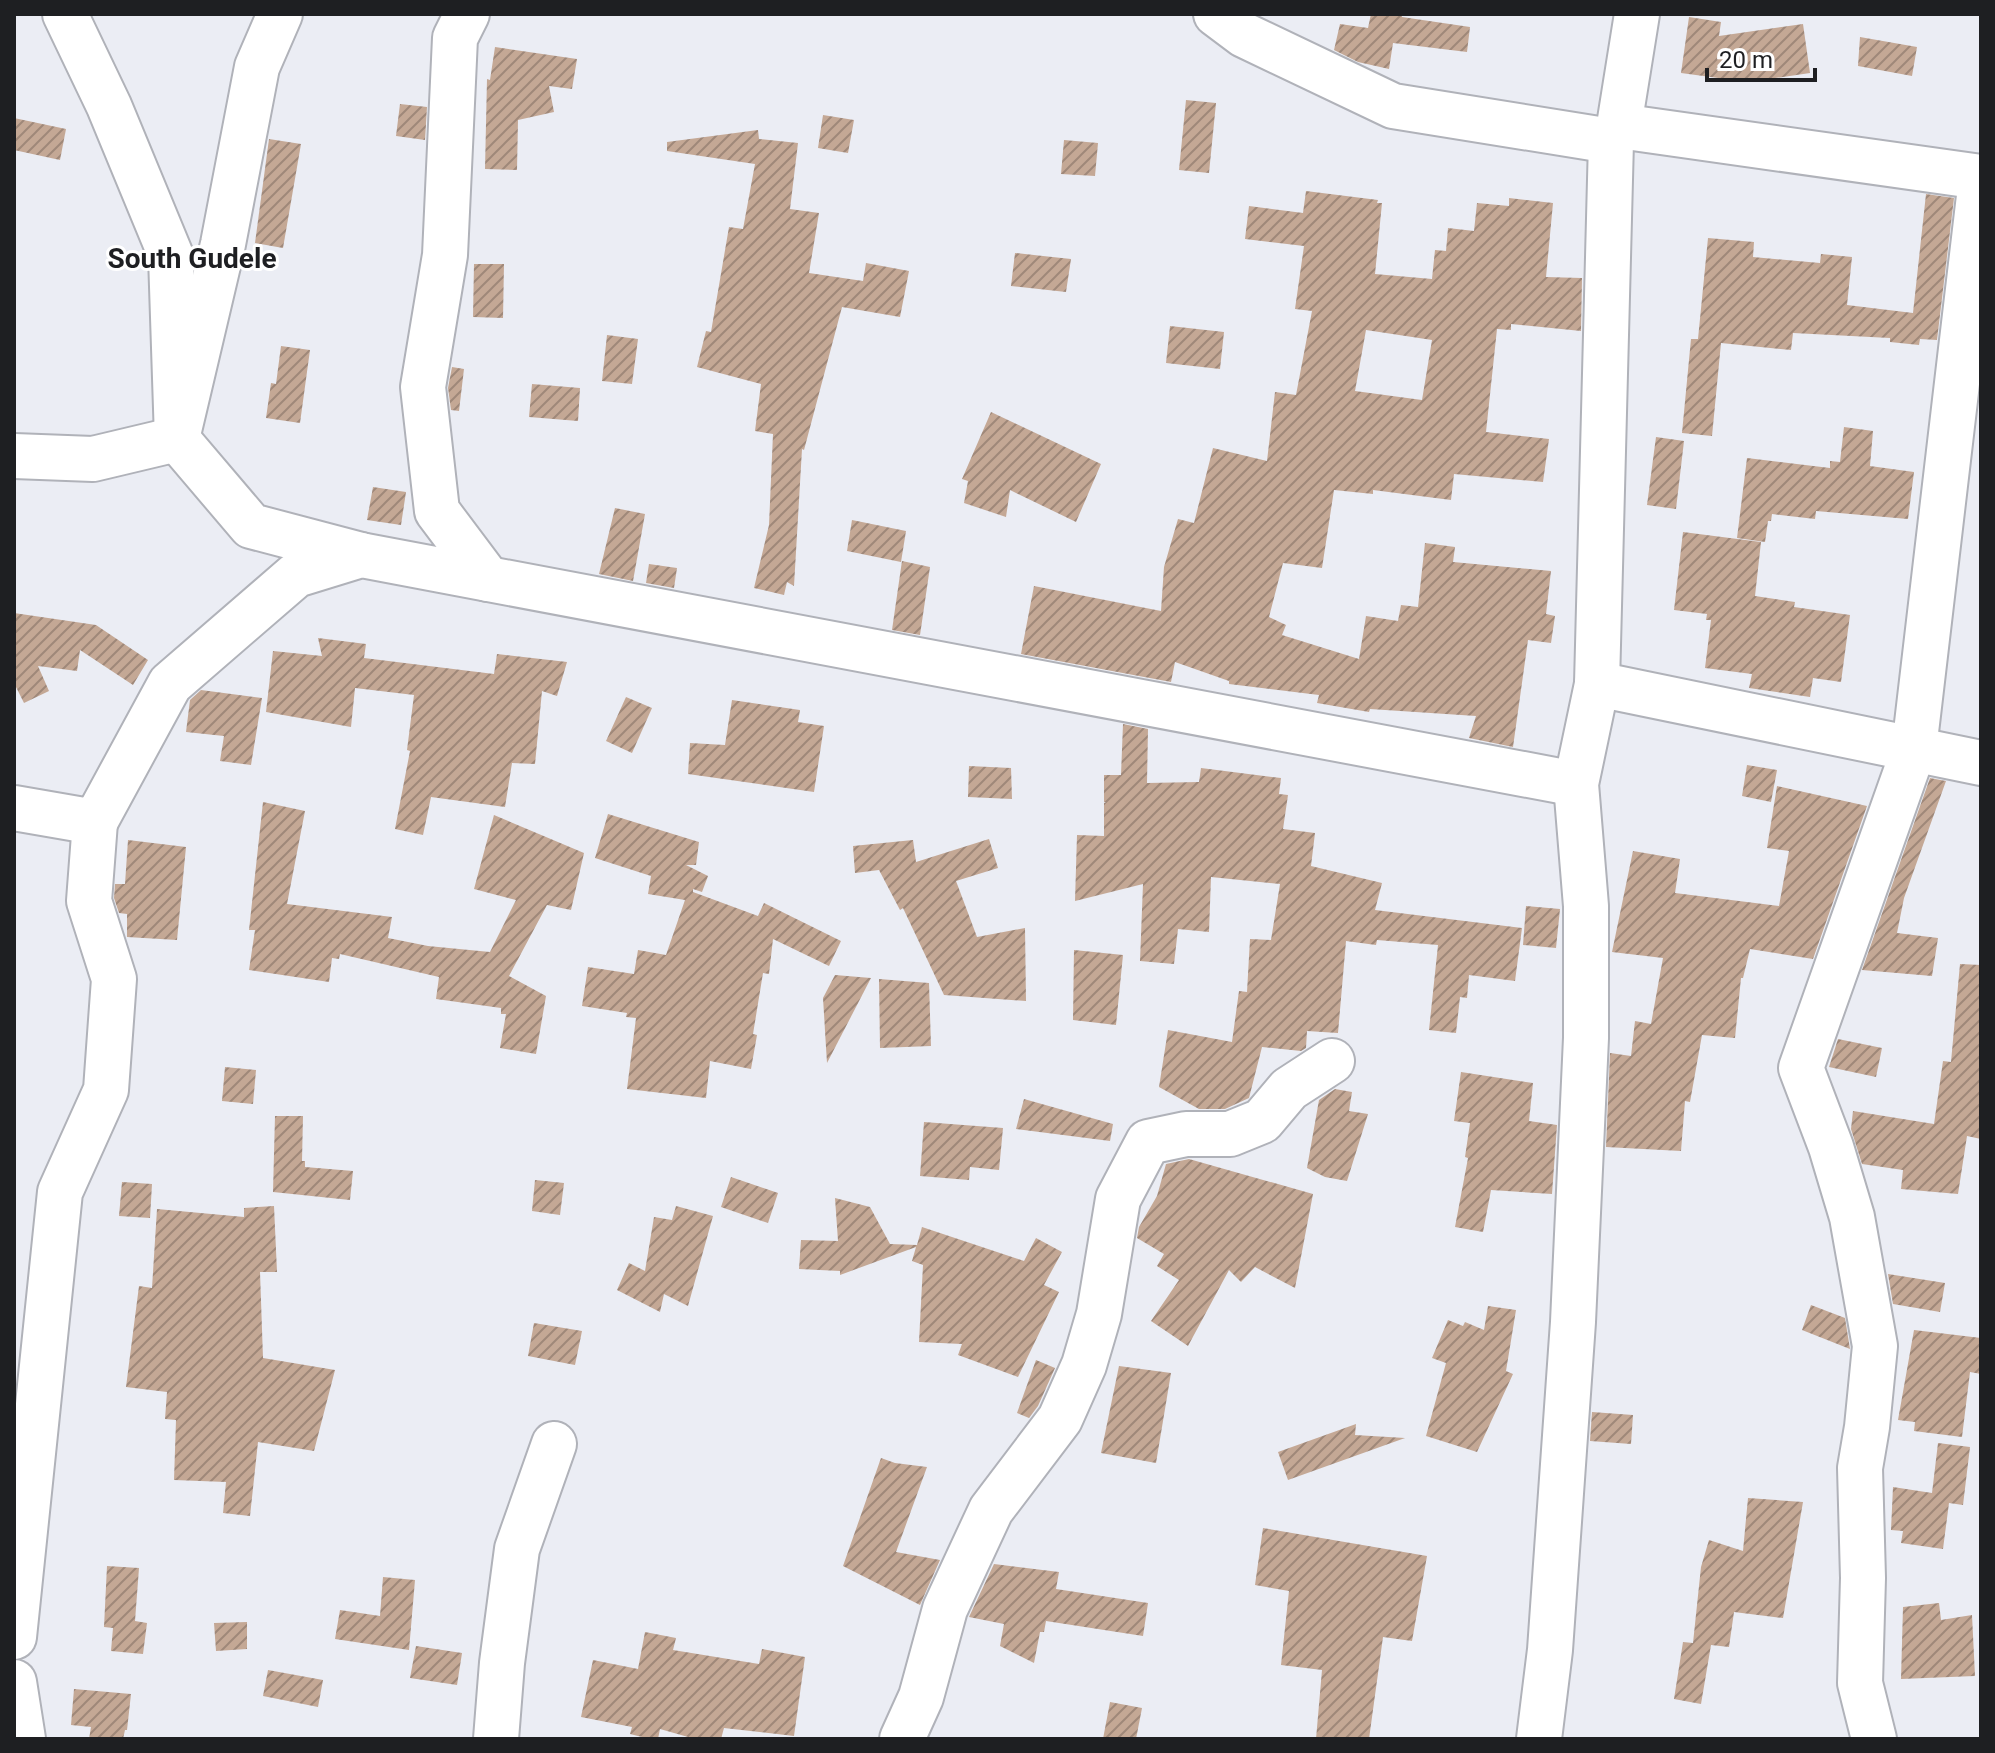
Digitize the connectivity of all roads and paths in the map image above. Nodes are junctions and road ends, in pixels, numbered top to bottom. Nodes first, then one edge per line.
1 (65, 14) edge
2 (280, 14) edge
3 (467, 14) edge
4 (1216, 14) edge
5 (1637, 14) edge
6 (1615, 133) junction
7 (1981, 178) edge
8 (177, 439) junction
9 (14, 456) edge
10 (361, 555) junction
11 (488, 579) junction
12 (1597, 684) junction
13 (1914, 749) junction
14 (1981, 763) edge
15 (1576, 784) junction
16 (14, 808) edge
17 (95, 822) junction
18 (1332, 1061) dead end
19 (554, 1444) dead end
20 (14, 1637) edge
21 (14, 1682) edge
22 (23, 1739) edge
23 (496, 1739) edge
24 (902, 1739) edge
25 (1539, 1739) edge
26 (1874, 1739) edge

1 - 8 street
2 - 8 street
3 - 11 street
4 - 6 street
5 - 6 street
6 - 7 street
6 - 12 street
7 - 13 street
8 - 9 street
8 - 10 street
10 - 11 street
10 - 17 street
11 - 15 street
12 - 13 street
12 - 15 street
13 - 14 street
13 - 26 street
15 - 25 street
16 - 17 street
17 - 20 street
18 - 24 street
19 - 23 street
21 - 22 street

